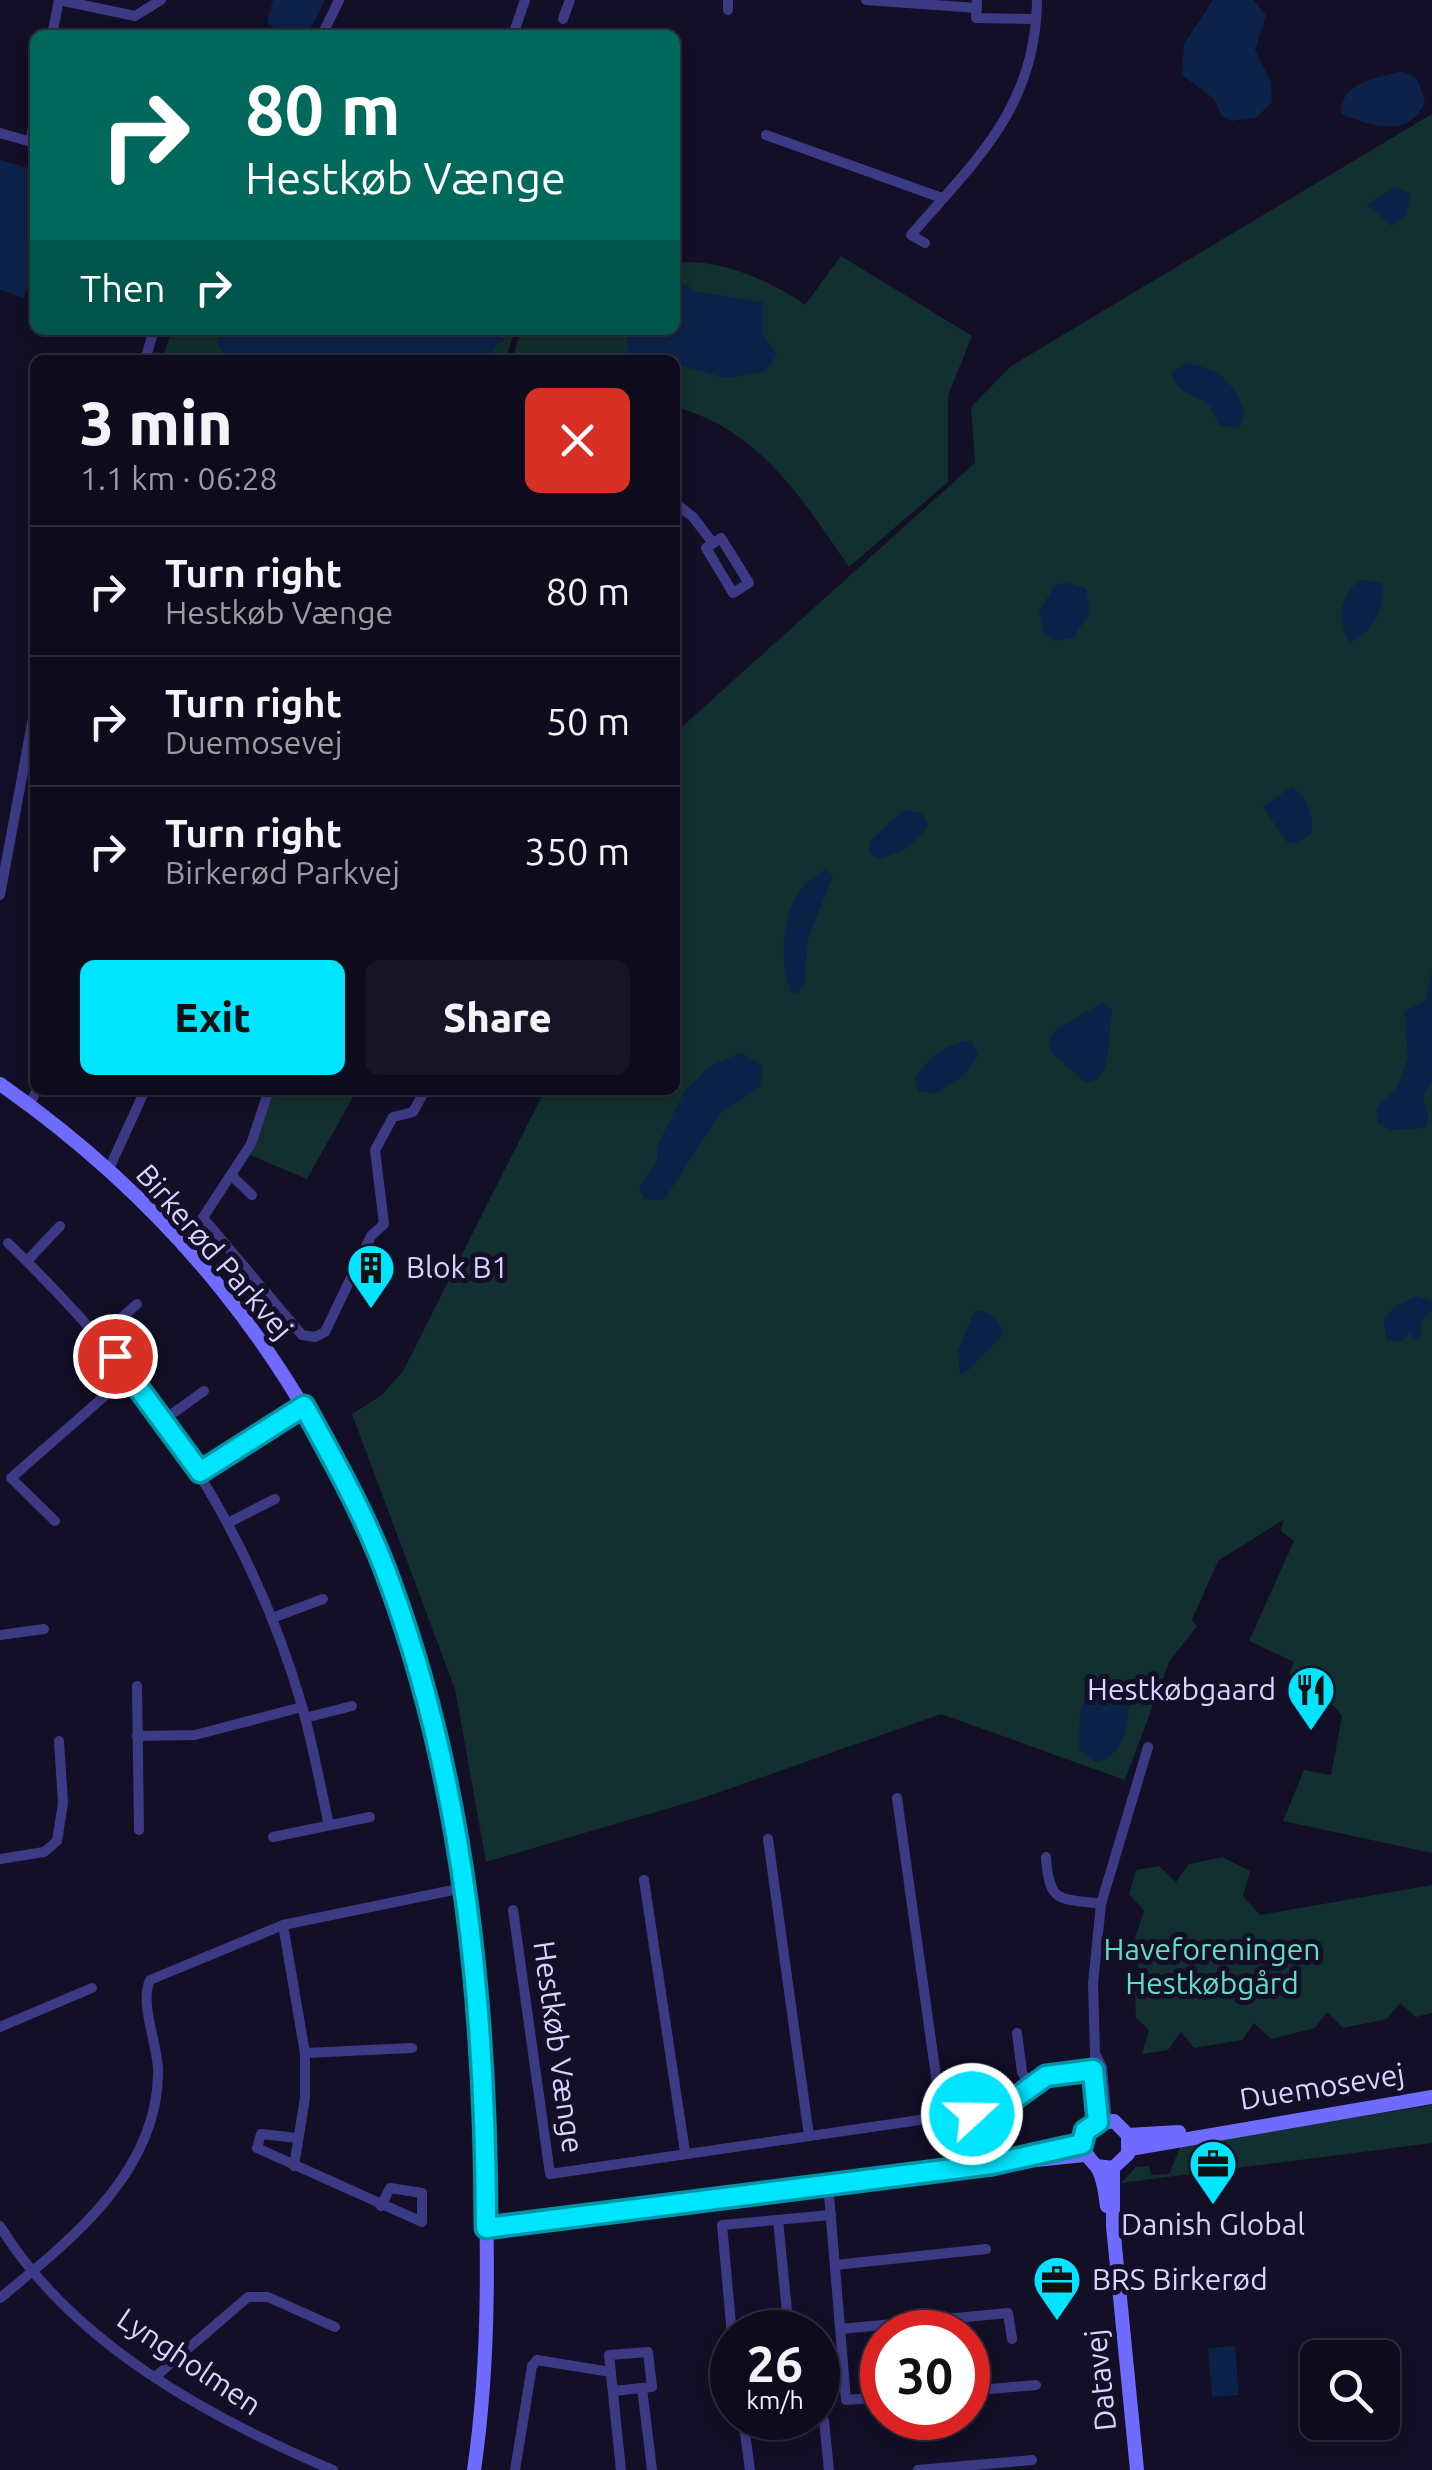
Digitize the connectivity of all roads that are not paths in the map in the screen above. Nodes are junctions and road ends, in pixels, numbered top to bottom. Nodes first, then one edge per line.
1 (59, 0) edge
2 (161, 0) edge
3 (339, 0) edge
4 (525, 0) edge
5 (570, 0) edge
6 (866, 0) edge
7 (1036, 0) edge
8 (976, 4) edge
9 (1036, 18) junction
10 (563, 20) dead end
11 (53, 30) edge
12 (324, 30) edge
13 (515, 30) edge
14 (0, 133) edge
15 (766, 136) dead end
16 (30, 141) edge
17 (942, 198) junction
18 (926, 243) dead end
19 (680, 508) edge
20 (712, 542) junction
21 (30, 733) edge
22 (0, 810) edge
23 (14, 818) junction
24 (0, 895) edge
25 (0, 1084) edge
26 (34, 1095) edge
27 (143, 1095) edge
28 (267, 1095) edge
29 (422, 1095) edge
30 (29, 1104) junction
31 (108, 1171) junction
32 (232, 1176) junction
33 (252, 1195) dead end
34 (204, 1219) junction
35 (60, 1226) dead end
36 (8, 1243) dead end
37 (182, 1248) junction
38 (27, 1262) junction
39 (137, 1304) dead end
40 (99, 1338) junction
41 (132, 1373) junction
42 (204, 1390) dead end
43 (304, 1406) junction
44 (164, 1420) junction
45 (200, 1472) junction
46 (275, 1499) dead end
47 (55, 1521) dead end
48 (228, 1523) junction
49 (323, 1599) dead end
50 (272, 1618) junction
51 (44, 1629) dead end
52 (0, 1635) edge
53 (137, 1686) dead end
54 (352, 1706) dead end
55 (304, 1712) junction
56 (138, 1736) junction
57 (60, 1741) dead end
58 (1148, 1746) dead end
59 (897, 1798) dead end
60 (370, 1817) dead end
61 (329, 1825) junction
62 (139, 1830) dead end
63 (274, 1838) dead end
64 (768, 1839) dead end
65 (1046, 1858) dead end
66 (0, 1859) edge
67 (644, 1880) dead end
68 (463, 1888) junction
69 (1101, 1904) junction
70 (513, 1910) dead end
71 (283, 1925) junction
72 (92, 1988) dead end
73 (0, 2027) edge
74 (1017, 2033) dead end
75 (412, 2048) dead end
76 (305, 2052) junction
77 (1096, 2054) junction
78 (1093, 2070) junction
79 (1030, 2087) junction
80 (1432, 2097) edge
81 (942, 2119) junction
82 (1102, 2121) junction
83 (809, 2136) junction
84 (298, 2138) junction
85 (1129, 2142) junction
86 (1083, 2149) junction
87 (685, 2152) junction
88 (294, 2166) junction
89 (1096, 2166) junction
90 (1113, 2168) junction
91 (828, 2183) junction
92 (381, 2206) dead end
93 (831, 2215) junction
94 (778, 2220) junction
95 (0, 2226) edge
96 (1113, 2226) junction
97 (486, 2228) junction
98 (986, 2249) dead end
99 (835, 2265) junction
100 (31, 2272) junction
101 (0, 2298) edge
102 (730, 2310) edge
103 (787, 2310) edge
104 (839, 2310) edge
105 (334, 2327) dead end
106 (840, 2329) joint
107 (1012, 2338) dead end
108 (611, 2372) junction
109 (155, 2377) junction
110 (1036, 2385) dead end
111 (642, 2388) junction
112 (990, 2388) edge
113 (613, 2391) junction
114 (860, 2399) edge
115 (746, 2440) edge
116 (826, 2440) edge
117 (1032, 2460) dead end
118 (333, 2470) edge
119 (474, 2470) edge
120 (515, 2470) edge
121 (621, 2470) edge
122 (652, 2470) edge
123 (750, 2470) edge
124 (828, 2470) edge
125 (918, 2470) edge
126 (1137, 2470) edge

1 - 2 street
1 - 11 street
3 - 12 street
4 - 13 street
5 - 10 street
6 - 8 street
7 - 9 street
8 - 9 street
9 - 17 street
14 - 16 street
15 - 17 street
17 - 18 street
19 - 20 street
20 - 20 street
21 - 23 street
22 - 23 street
23 - 24 street
25 - 30 street, Birkerød Parkvej
26 - 30 street
27 - 31 street, Birkerød Parkvej
28 - 32 street
29 - 34 street
30 - 31 street, Birkerød Parkvej
31 - 37 street, Birkerød Parkvej
32 - 33 street
32 - 34 street
34 - 37 street
35 - 38 street
36 - 38 street
37 - 43 street, Birkerød Parkvej
38 - 40 street
39 - 40 street
40 - 41 street
41 - 44 street
41 - 47 street
42 - 44 street
43 - 45 street
43 - 68 street, Birkerød Parkvej
44 - 45 street
45 - 48 street
46 - 48 street
48 - 50 street
49 - 50 street
50 - 55 street
51 - 52 street
53 - 56 street
54 - 55 street
55 - 56 street
55 - 61 street
56 - 62 street
57 - 66 street
58 - 69 street
59 - 81 street
60 - 61 street
61 - 63 street
64 - 83 street
65 - 69 street
67 - 87 street
68 - 71 street
68 - 97 street, Birkerød Parkvej
69 - 77 street
70 - 87 street, Hestkøb Vænge
71 - 76 street
71 - 100 street
72 - 73 street
74 - 79 street
75 - 76 street
76 - 84 street
77 - 78 street
77 - 82 street
78 - 79 street, Hestkøb Vænge
78 - 82 street
79 - 81 street, Hestkøb Vænge
80 - 85 street, Duemosevej
81 - 83 street, Hestkøb Vænge
82 - 85 street
82 - 86 street
83 - 87 street, Hestkøb Vænge
84 - 88 street
84 - 88 street
85 - 90 street
86 - 89 street
86 - 91 street
88 - 92 street
89 - 90 street
89 - 96 street, Datavej
90 - 96 street, Datavej
91 - 93 street
91 - 97 street
93 - 94 street
93 - 99 street
94 - 102 street
94 - 103 street
95 - 100 street, Lyngholmen
96 - 126 street, Datavej
97 - 119 street, Birkerød Parkvej
98 - 99 street
99 - 104 street
100 - 101 street
100 - 109 street, Lyngholmen
105 - 109 street
106 - 107 street
106 - 114 street
108 - 111 street
108 - 113 street
108 - 120 street
109 - 118 street, Lyngholmen
110 - 112 street
111 - 113 street
111 - 122 street
113 - 121 street
115 - 123 street
116 - 124 street
117 - 125 street

